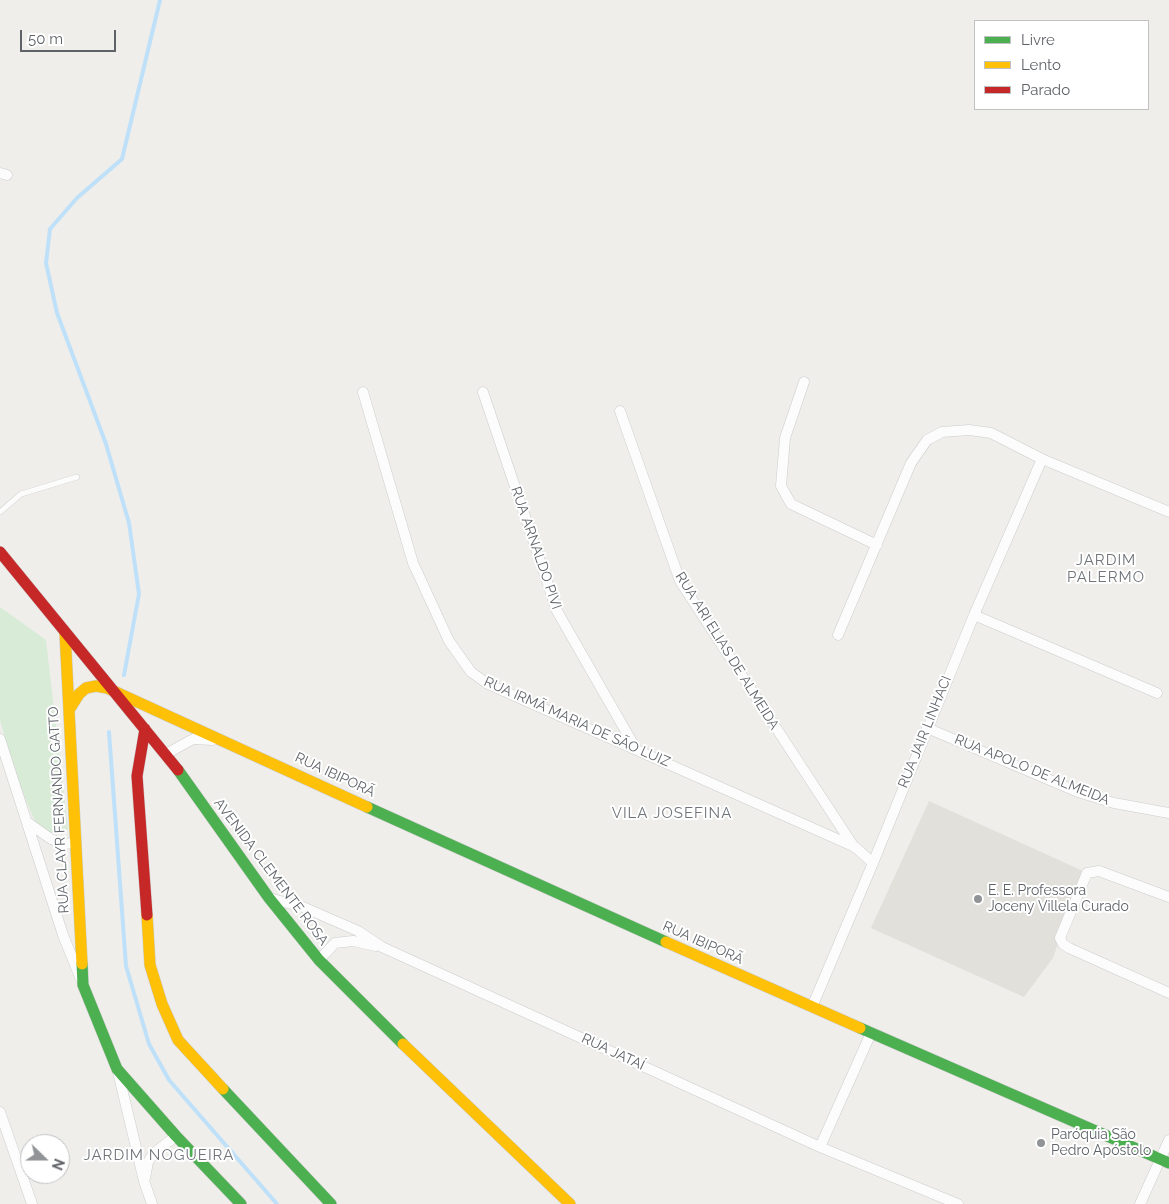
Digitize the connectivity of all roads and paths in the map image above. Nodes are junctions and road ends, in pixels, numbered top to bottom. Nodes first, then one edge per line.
1 (804, 382) dead end
2 (363, 392) dead end
3 (482, 392) dead end
4 (620, 411) dead end
5 (1042, 458) junction
6 (77, 477) dead end
7 (0, 512) edge
8 (1169, 512) edge
9 (877, 545) junction
10 (0, 552) edge
11 (974, 615) junction
12 (65, 633) junction
13 (838, 634) dead end
14 (116, 692) junction
15 (1157, 693) dead end
16 (69, 710) junction
17 (927, 728) junction
18 (145, 729) junction
19 (0, 739) edge
20 (228, 742) junction
21 (636, 749) junction
22 (166, 754) junction
23 (1169, 813) edge
24 (26, 821) junction
25 (74, 843) junction
26 (855, 848) junction
27 (873, 863) junction
28 (1169, 897) edge
29 (269, 898) junction
30 (382, 948) junction
31 (319, 960) junction
32 (83, 985) junction
33 (1169, 994) edge
34 (812, 1007) junction
35 (871, 1033) junction
36 (117, 1068) junction
37 (0, 1112) edge
38 (176, 1136) junction
39 (1169, 1140) edge
40 (820, 1147) junction
41 (1165, 1161) edge
42 (144, 1181) junction
43 (316, 1190) junction
44 (32, 1204) edge
45 (152, 1204) edge
46 (241, 1204) edge
47 (322, 1204) edge
48 (331, 1204) edge
49 (570, 1204) edge
50 (958, 1204) edge
51 (1140, 1204) edge

1 - 9 street
2 - 21 street, RUA IRMÃ MARIA DE SÃO LUIZ
3 - 21 street, RUA ARNALDO PIVI
4 - 26 street, RUA ARI ELIAS DE ALMEIDA
5 - 8 street
5 - 9 street
5 - 11 street, RUA JAIR LINHACI
6 - 7 lane
9 - 13 street
10 - 12 main road, AVENIDA CLEMENTE ROSA
11 - 15 street
11 - 17 street, RUA JAIR LINHACI
12 - 14 main road, AVENIDA CLEMENTE ROSA
12 - 16 main road, RUA CLAYR FERNANDO GATTO
14 - 16 main road
14 - 18 main road, AVENIDA CLEMENTE ROSA
14 - 20 main road, RUA IBIPORÃ
16 - 25 main road, RUA CLAYR FERNANDO GATTO
17 - 23 street, RUA APOLO DE ALMEIDA
17 - 27 street, RUA JAIR LINHACI
18 - 22 main road, AVENIDA CLEMENTE ROSA
18 - 43 main road
19 - 24 street, RUA CLAYR FERNANDO GATTO
20 - 22 street, RUA IBIPORÃ
20 - 34 main road, RUA IBIPORÃ
21 - 26 street, RUA IRMÃ MARIA DE SÃO LUIZ
22 - 29 main road, AVENIDA CLEMENTE ROSA
24 - 25 street
24 - 32 street, RUA CLAYR FERNANDO GATTO
25 - 32 main road, RUA CLAYR FERNANDO GATTO
26 - 27 street, RUA IRMÃ MARIA DE SÃO LUIZ
27 - 34 street, RUA JAIR LINHACI
28 - 33 street
29 - 30 street, RUA JATAÍ
29 - 31 main road, AVENIDA CLEMENTE ROSA
30 - 31 street
30 - 40 street, RUA JATAÍ
31 - 49 main road, AVENIDA CLEMENTE ROSA
32 - 36 main road, RUA CLAYR FERNANDO GATTO
34 - 35 main road, RUA IBIPORÃ
35 - 40 street
35 - 41 main road, RUA IBIPORÃ
36 - 38 main road
36 - 42 street, RUA CLAYR FERNANDO GATTO
37 - 44 street
38 - 42 street
38 - 46 main road
39 - 41 street
40 - 50 street, RUA JATAÍ
41 - 51 street
42 - 45 street, RUA CLAYR FERNANDO GATTO
43 - 47 main road
43 - 48 main road

